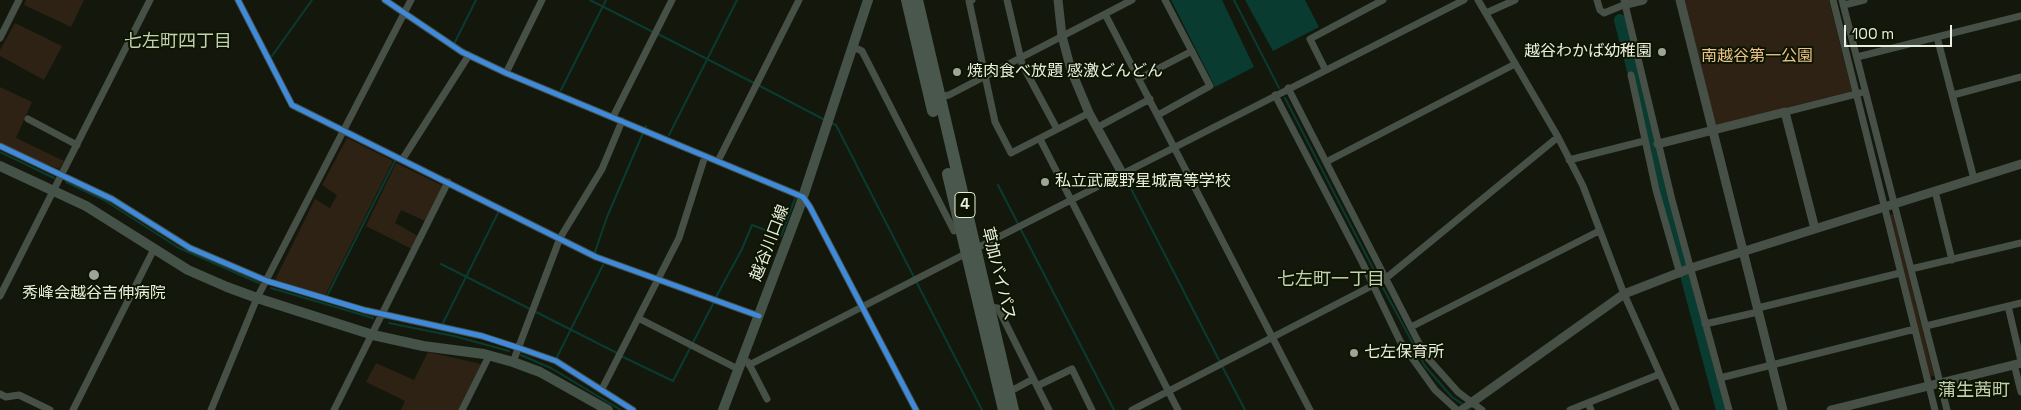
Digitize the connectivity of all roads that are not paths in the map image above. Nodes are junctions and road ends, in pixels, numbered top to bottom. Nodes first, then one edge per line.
1 (19, 0) edge
2 (150, 0) edge
3 (238, 0) edge
4 (385, 0) edge
5 (411, 0) edge
6 (542, 0) edge
7 (672, 0) edge
8 (799, 0) edge
9 (868, 0) edge
10 (907, 0) edge
11 (917, 0) edge
12 (972, 0) edge
13 (1007, 0) edge
14 (1058, 0) edge
15 (1132, 0) edge
16 (1165, 0) edge
17 (1383, 0) edge
18 (1464, 0) edge
19 (1478, 0) edge
20 (1515, 0) edge
21 (1597, 0) edge
22 (1643, 0) edge
23 (1680, 0) edge
24 (1833, 0) edge
25 (1864, 0) edge
26 (1625, 2) edge
27 (1843, 3) edge
28 (404, 13) junction
29 (1486, 13) junction
30 (1106, 14) junction
31 (2021, 16) edge
32 (1062, 36) junction
33 (1937, 37) junction
34 (0, 38) edge
35 (853, 47) junction
36 (1192, 51) junction
37 (469, 55) junction
38 (1857, 57) junction
39 (1020, 58) junction
40 (1515, 64) junction
41 (1325, 69) junction
42 (506, 73) junction
43 (1631, 75) dead end
44 (986, 76) junction
45 (2021, 77) edge
46 (1140, 78) junction
47 (1288, 88) junction
48 (1865, 91) junction
49 (1856, 94) junction
50 (1275, 95) junction
51 (1953, 95) junction
52 (939, 97) junction
53 (1150, 99) junction
54 (1089, 112) junction
55 (1785, 112) junction
56 (1158, 115) junction
57 (613, 117) junction
58 (28, 119) dead end
59 (622, 121) junction
60 (1098, 126) junction
61 (1057, 129) junction
62 (1713, 130) junction
63 (342, 131) junction
64 (1558, 137) junction
65 (1040, 139) junction
66 (1644, 142) junction
67 (1658, 144) junction
68 (77, 145) junction
69 (0, 146) edge
70 (1174, 146) junction
71 (705, 156) junction
72 (402, 160) junction
73 (1569, 160) junction
74 (718, 161) junction
75 (1326, 162) junction
76 (2021, 164) edge
77 (0, 166) edge
78 (1122, 173) junction
79 (62, 175) junction
80 (1974, 179) junction
81 (448, 182) junction
82 (54, 191) junction
83 (1935, 191) junction
84 (803, 197) junction
85 (1071, 199) junction
86 (1894, 204) junction
87 (1884, 207) junction
88 (961, 228) junction
89 (1815, 229) junction
90 (1599, 230) junction
91 (560, 238) junction
92 (2021, 243) edge
93 (154, 249) junction
94 (971, 251) junction
95 (1743, 251) junction
96 (1952, 260) junction
97 (1690, 268) junction
98 (1911, 270) junction
99 (1900, 273) junction
100 (1680, 274) junction
101 (660, 279) junction
102 (1385, 279) junction
103 (268, 281) junction
104 (1373, 285) junction
105 (1624, 294) junction
106 (0, 296) edge
107 (258, 298) junction
108 (2021, 302) edge
109 (863, 306) junction
110 (2008, 306) junction
111 (989, 308) junction
112 (1758, 310) junction
113 (383, 314) junction
114 (759, 316) junction
115 (640, 319) junction
116 (1705, 324) junction
117 (1926, 326) junction
118 (1410, 327) junction
119 (1914, 329) junction
120 (373, 335) junction
121 (1012, 336) junction
122 (1274, 338) junction
123 (997, 340) junction
124 (519, 348) junction
125 (744, 355) junction
126 (489, 356) junction
127 (513, 362) junction
128 (2019, 363) edge
129 (749, 365) junction
130 (1772, 365) junction
131 (738, 369) junction
132 (1660, 374) junction
133 (1720, 378) junction
134 (1033, 379) junction
135 (1940, 382) junction
136 (1037, 386) junction
137 (1929, 386) junction
138 (602, 389) junction
139 (1169, 391) junction
140 (1009, 392) junction
141 (2021, 392) edge
142 (0, 394) edge
143 (767, 399) dead end
144 (1471, 403) junction
145 (597, 406) edge
146 (1590, 406) edge
147 (50, 410) edge
148 (73, 410) edge
149 (211, 410) edge
150 (334, 410) edge
151 (462, 410) edge
152 (608, 410) edge
153 (633, 410) edge
154 (723, 410) edge
155 (916, 410) edge
156 (1004, 410) edge
157 (1013, 410) edge
158 (1049, 410) edge
159 (1092, 410) edge
160 (1132, 410) edge
161 (1178, 410) edge
162 (1310, 410) edge
163 (1456, 410) edge
164 (1460, 410) edge
165 (1482, 410) edge
166 (1570, 410) edge
167 (1676, 410) edge
168 (1729, 410) edge
169 (1784, 410) edge
170 (1831, 410) edge
171 (1935, 410) edge
172 (1947, 410) edge

1 - 34 street
2 - 68 street
3 - 63 street
4 - 28 street
5 - 28 street
6 - 42 street
7 - 57 street
8 - 74 street
9 - 35 main road, 越谷川口線
10 - 88 highway, 草加バイパス / 4
11 - 52 highway, 草加バイパス / 4
12 - 44 street
13 - 39 street
14 - 32 street
15 - 30 street
16 - 36 street
17 - 41 street
18 - 41 street
19 - 29 street
20 - 29 street
21 - 26 street
22 - 26 street
23 - 62 street
24 - 49 street
25 - 27 street
26 - 67 street
27 - 38 street
28 - 37 street
28 - 63 street
29 - 40 street
30 - 32 street
30 - 46 street
31 - 33 street
32 - 39 street
32 - 54 street
33 - 38 street
33 - 51 street
35 - 84 main road, 越谷川口線
35 - 88 street
36 - 46 street
36 - 56 street
37 - 42 street
37 - 72 street
38 - 48 street
39 - 44 street
39 - 61 street
40 - 64 street
40 - 75 street
41 - 47 street
42 - 57 street
43 - 66 street
44 - 52 street
44 - 65 street
45 - 51 street
46 - 53 street
47 - 50 street
47 - 75 street
48 - 49 street
48 - 86 street
49 - 55 street
49 - 87 street
50 - 70 street
50 - 104 street
51 - 80 street
52 - 94 highway, 草加バイパス / 4
53 - 56 street
53 - 60 street
54 - 60 street
54 - 61 street
55 - 62 street
55 - 89 street
56 - 70 street
57 - 59 street
58 - 68 street
59 - 71 street
59 - 91 street
60 - 78 street
61 - 65 street
62 - 67 street
62 - 95 street
63 - 72 street
63 - 103 street
64 - 73 street
64 - 102 street
65 - 85 street
66 - 73 street
66 - 100 street
67 - 97 street
68 - 79 street
69 - 79 street
70 - 78 street
70 - 122 street
71 - 74 street
71 - 101 street
72 - 81 street
73 - 90 street
74 - 84 street
75 - 102 street
76 - 80 street
77 - 82 main road
78 - 85 street
79 - 82 street
79 - 103 street
80 - 83 street
81 - 91 street
81 - 113 street
82 - 93 main road
82 - 106 street
83 - 86 street
83 - 96 street
84 - 109 street
84 - 114 main road, 越谷川口線
85 - 94 street
85 - 139 street
86 - 87 street
86 - 98 street
87 - 89 street
87 - 99 street
88 - 94 highway, 草加バイパス / 4
89 - 95 street
90 - 105 street
90 - 118 street
91 - 101 street
91 - 124 street
92 - 96 street
93 - 107 main road
93 - 148 street
94 - 109 street
94 - 111 highway, 草加バイパス / 4
94 - 156 highway, 草加バイパス / 4
95 - 97 street
95 - 112 street
96 - 98 street
97 - 100 street
97 - 116 street
98 - 117 street
99 - 112 street
99 - 119 street
100 - 105 street
101 - 114 street
101 - 115 street
102 - 104 street
102 - 118 street
103 - 107 street
103 - 113 street
104 - 122 street
104 - 163 street
105 - 132 street
105 - 144 street
107 - 120 main road
107 - 149 street
108 - 110 street
109 - 129 street
109 - 155 street
110 - 117 street
110 - 128 street
111 - 121 street
111 - 123 highway, 草加バイパス / 4
112 - 116 street
112 - 130 street
113 - 120 street
113 - 124 street
114 - 125 main road, 越谷川口線
115 - 131 street
115 - 138 street
116 - 133 street
117 - 135 street
118 - 144 street
119 - 130 street
119 - 137 street
120 - 126 main road
120 - 150 street
121 - 123 street
121 - 134 street
122 - 139 street
122 - 162 street
123 - 140 highway, 草加バイパス / 4
124 - 127 street
124 - 138 street
125 - 129 street
125 - 131 main road, 越谷川口線
126 - 127 main road
126 - 151 street
127 - 145 main road
128 - 135 street
128 - 141 street
129 - 143 street
130 - 133 street
130 - 169 street
131 - 154 main road, 越谷川口線
132 - 146 street
132 - 167 street
133 - 168 street
134 - 136 street
134 - 140 street
135 - 137 street
135 - 172 street
136 - 158 street
136 - 159 street
137 - 170 street
137 - 171 street
138 - 153 street
139 - 160 street
139 - 161 street
140 - 157 highway, 草加バイパス / 4
142 - 147 street
144 - 164 street
144 - 165 street
145 - 152 main road
146 - 166 street

